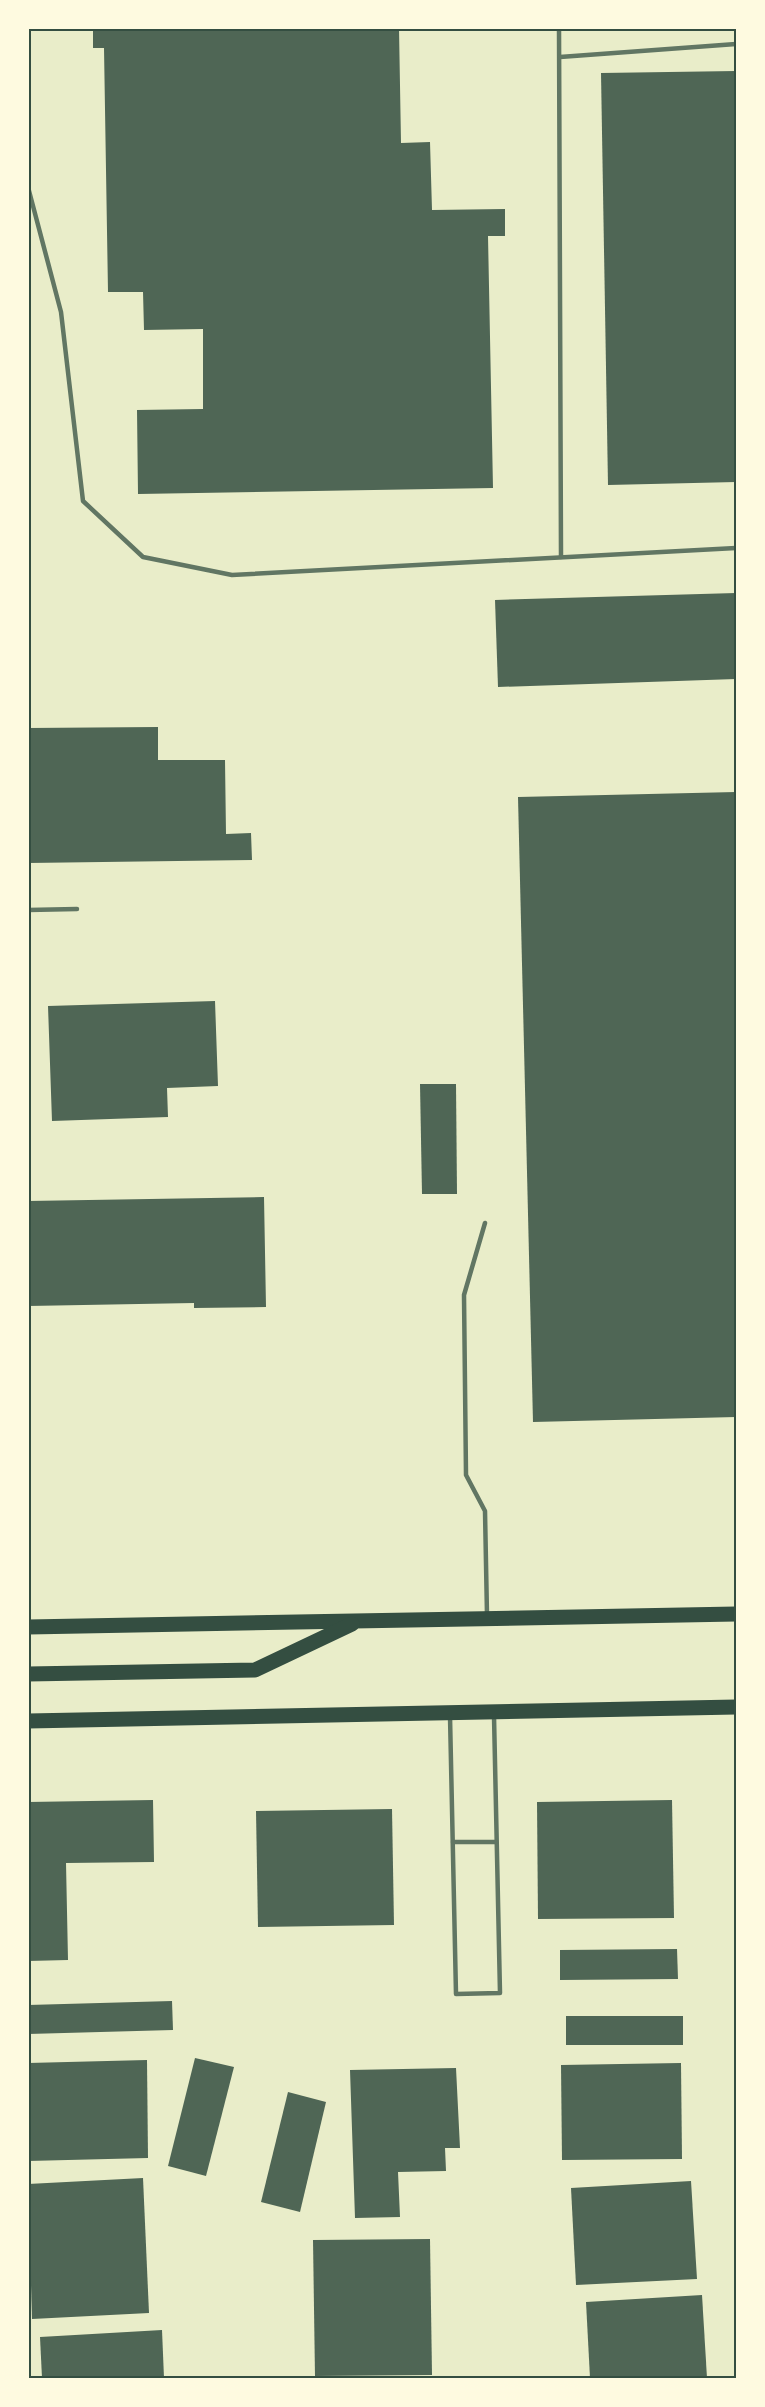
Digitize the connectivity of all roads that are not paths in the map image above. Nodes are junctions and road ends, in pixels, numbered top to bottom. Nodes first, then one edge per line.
1 (559, 28) edge
2 (736, 44) edge
3 (560, 57) junction
4 (28, 187) edge
5 (736, 548) edge
6 (561, 557) junction
7 (77, 909) dead end
8 (28, 910) edge
9 (485, 1223) dead end
10 (736, 1614) edge
11 (487, 1618) junction
12 (358, 1621) junction
13 (28, 1627) edge
14 (28, 1674) edge
15 (736, 1707) edge
16 (450, 1713) junction
17 (494, 1713) junction
18 (28, 1721) edge
19 (453, 1842) junction
20 (496, 1842) junction

1 - 3 lane
2 - 3 lane
3 - 6 lane
4 - 6 lane
5 - 6 lane
7 - 8 lane
9 - 11 lane
10 - 11 main road
11 - 12 main road
12 - 13 main road
12 - 14 main road
15 - 17 main road
16 - 17 main road
16 - 18 main road
16 - 19 lane
17 - 20 lane
19 - 20 lane
19 - 20 lane

